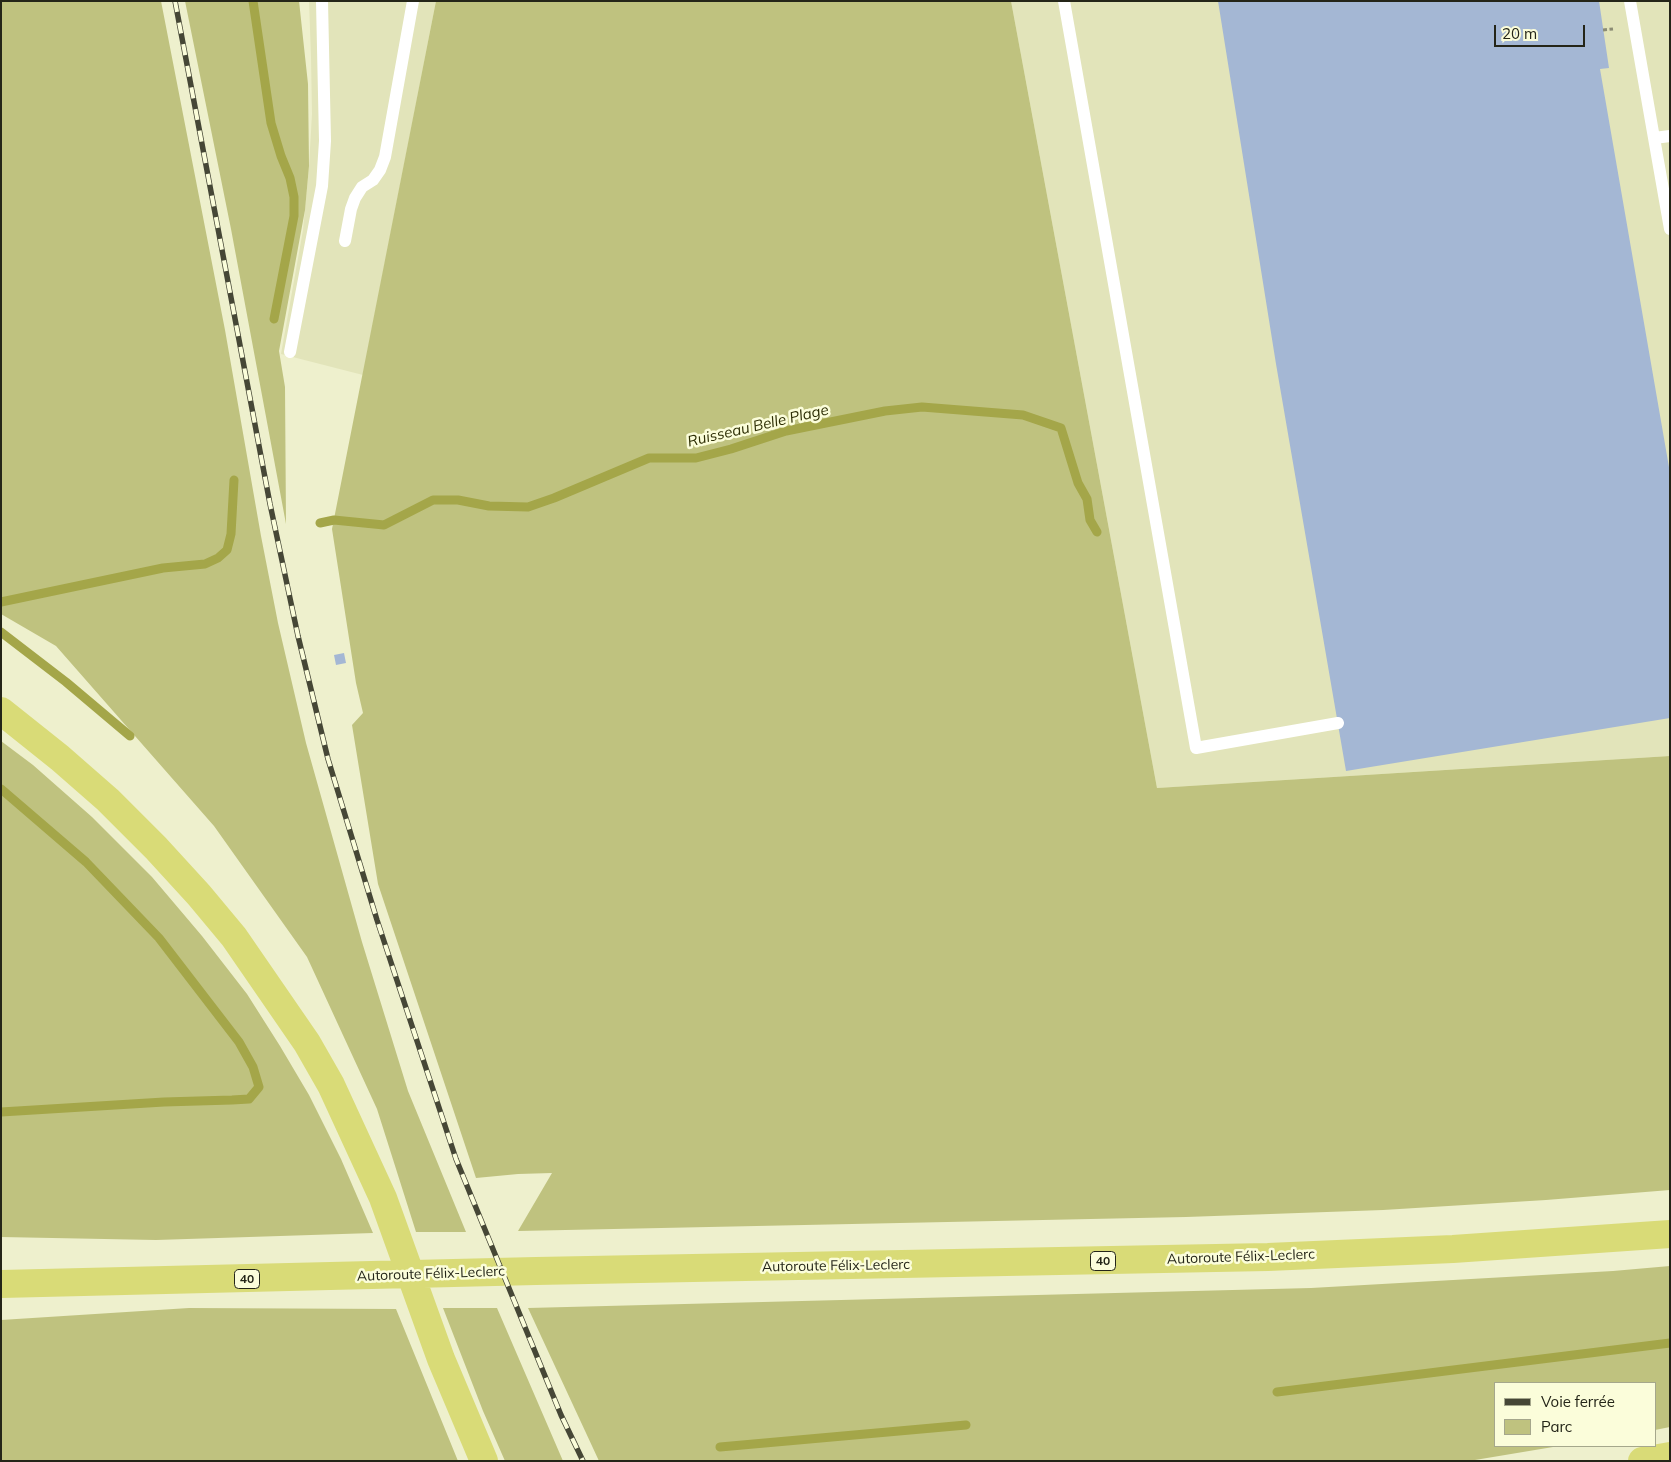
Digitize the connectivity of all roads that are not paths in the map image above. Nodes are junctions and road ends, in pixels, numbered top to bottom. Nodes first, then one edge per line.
1 (322, 1) edge
2 (413, 1) edge
3 (1064, 1) edge
4 (1630, 1) edge
5 (1670, 136) edge
6 (1654, 138) junction
7 (1670, 229) edge
8 (345, 241) dead end
9 (290, 352) dead end
10 (1, 711) edge
11 (1338, 723) dead end
12 (1670, 1234) edge
13 (1, 1284) edge
14 (1670, 1456) edge
15 (484, 1461) edge
16 (1642, 1461) edge

1 - 9 lane
2 - 8 lane
3 - 11 lane
4 - 6 lane
5 - 6 lane
6 - 7 lane
10 - 15 highway
12 - 13 highway, Autoroute Félix-Leclerc / 40
14 - 16 highway

